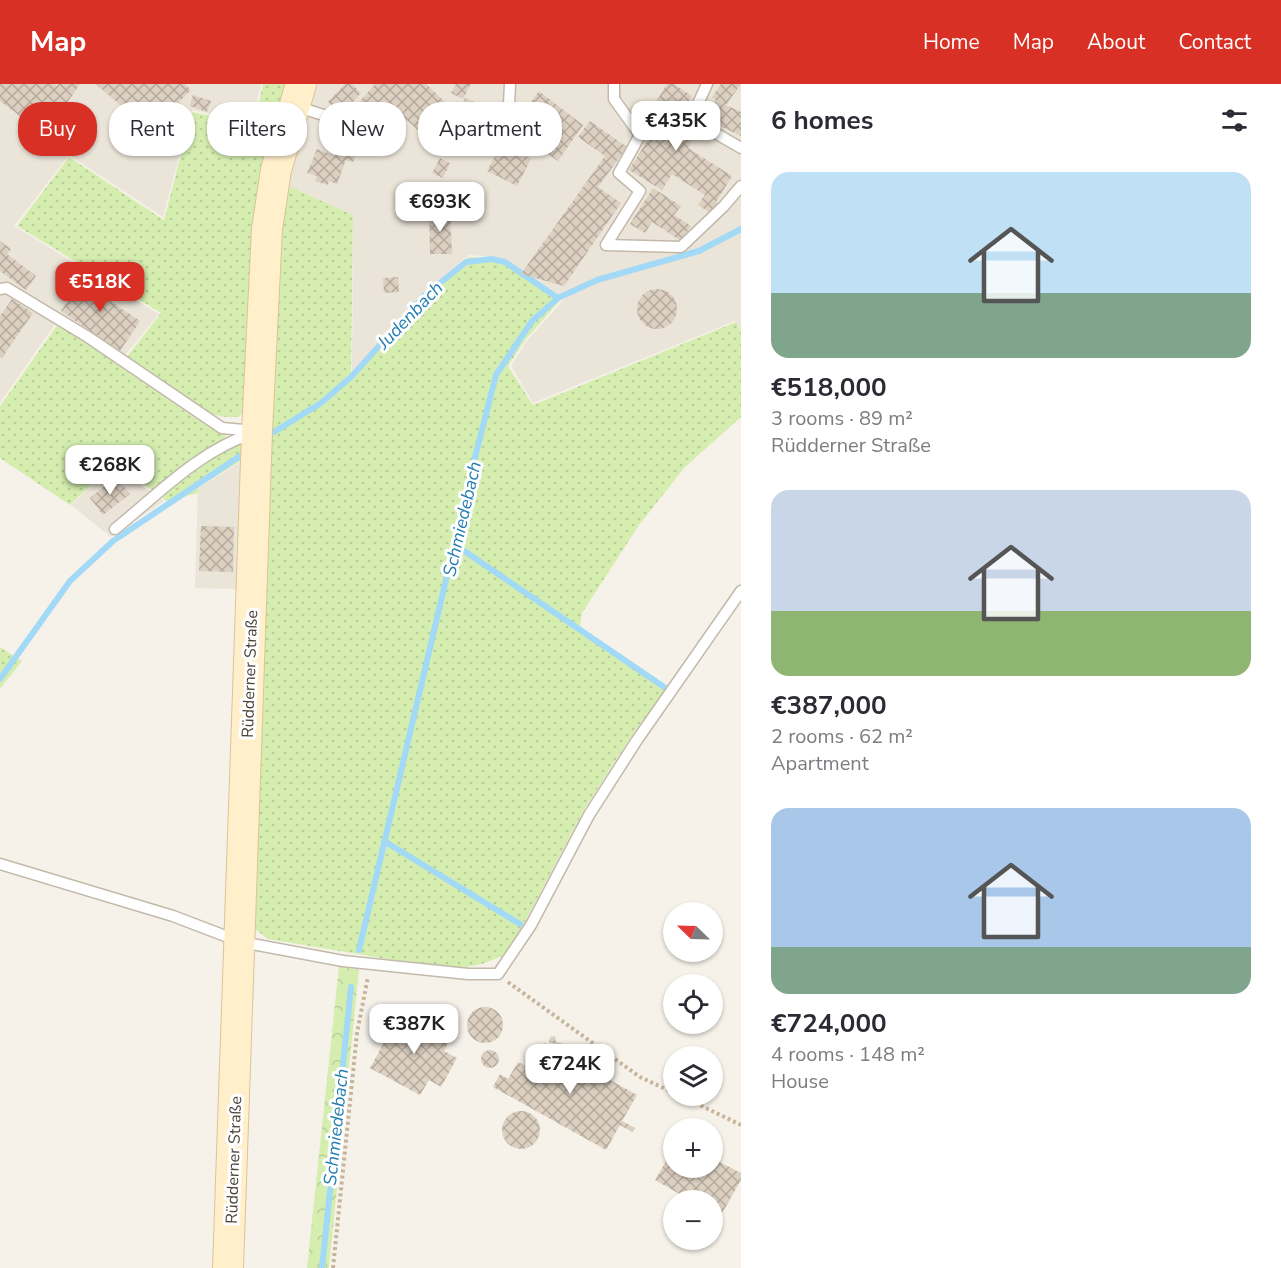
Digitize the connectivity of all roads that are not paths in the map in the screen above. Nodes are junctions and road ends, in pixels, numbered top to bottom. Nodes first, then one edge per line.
1 (510, 84) edge
2 (614, 84) edge
3 (707, 84) edge
4 (298, 95) edge
5 (509, 102) edge
6 (319, 106) edge
7 (741, 148) edge
8 (741, 186) edge
9 (0, 289) edge
10 (256, 432) junction
11 (115, 529) dead end
12 (741, 591) edge
13 (0, 864) edge
14 (241, 942) junction
15 (228, 1268) edge

1 - 5 lane
2 - 8 lane
3 - 7 lane
4 - 6 lane
4 - 10 street, Rüdderner Straße
9 - 10 lane
10 - 11 lane
10 - 14 street, Rüdderner Straße
12 - 14 lane
13 - 14 lane
14 - 15 street, Rüdderner Straße

